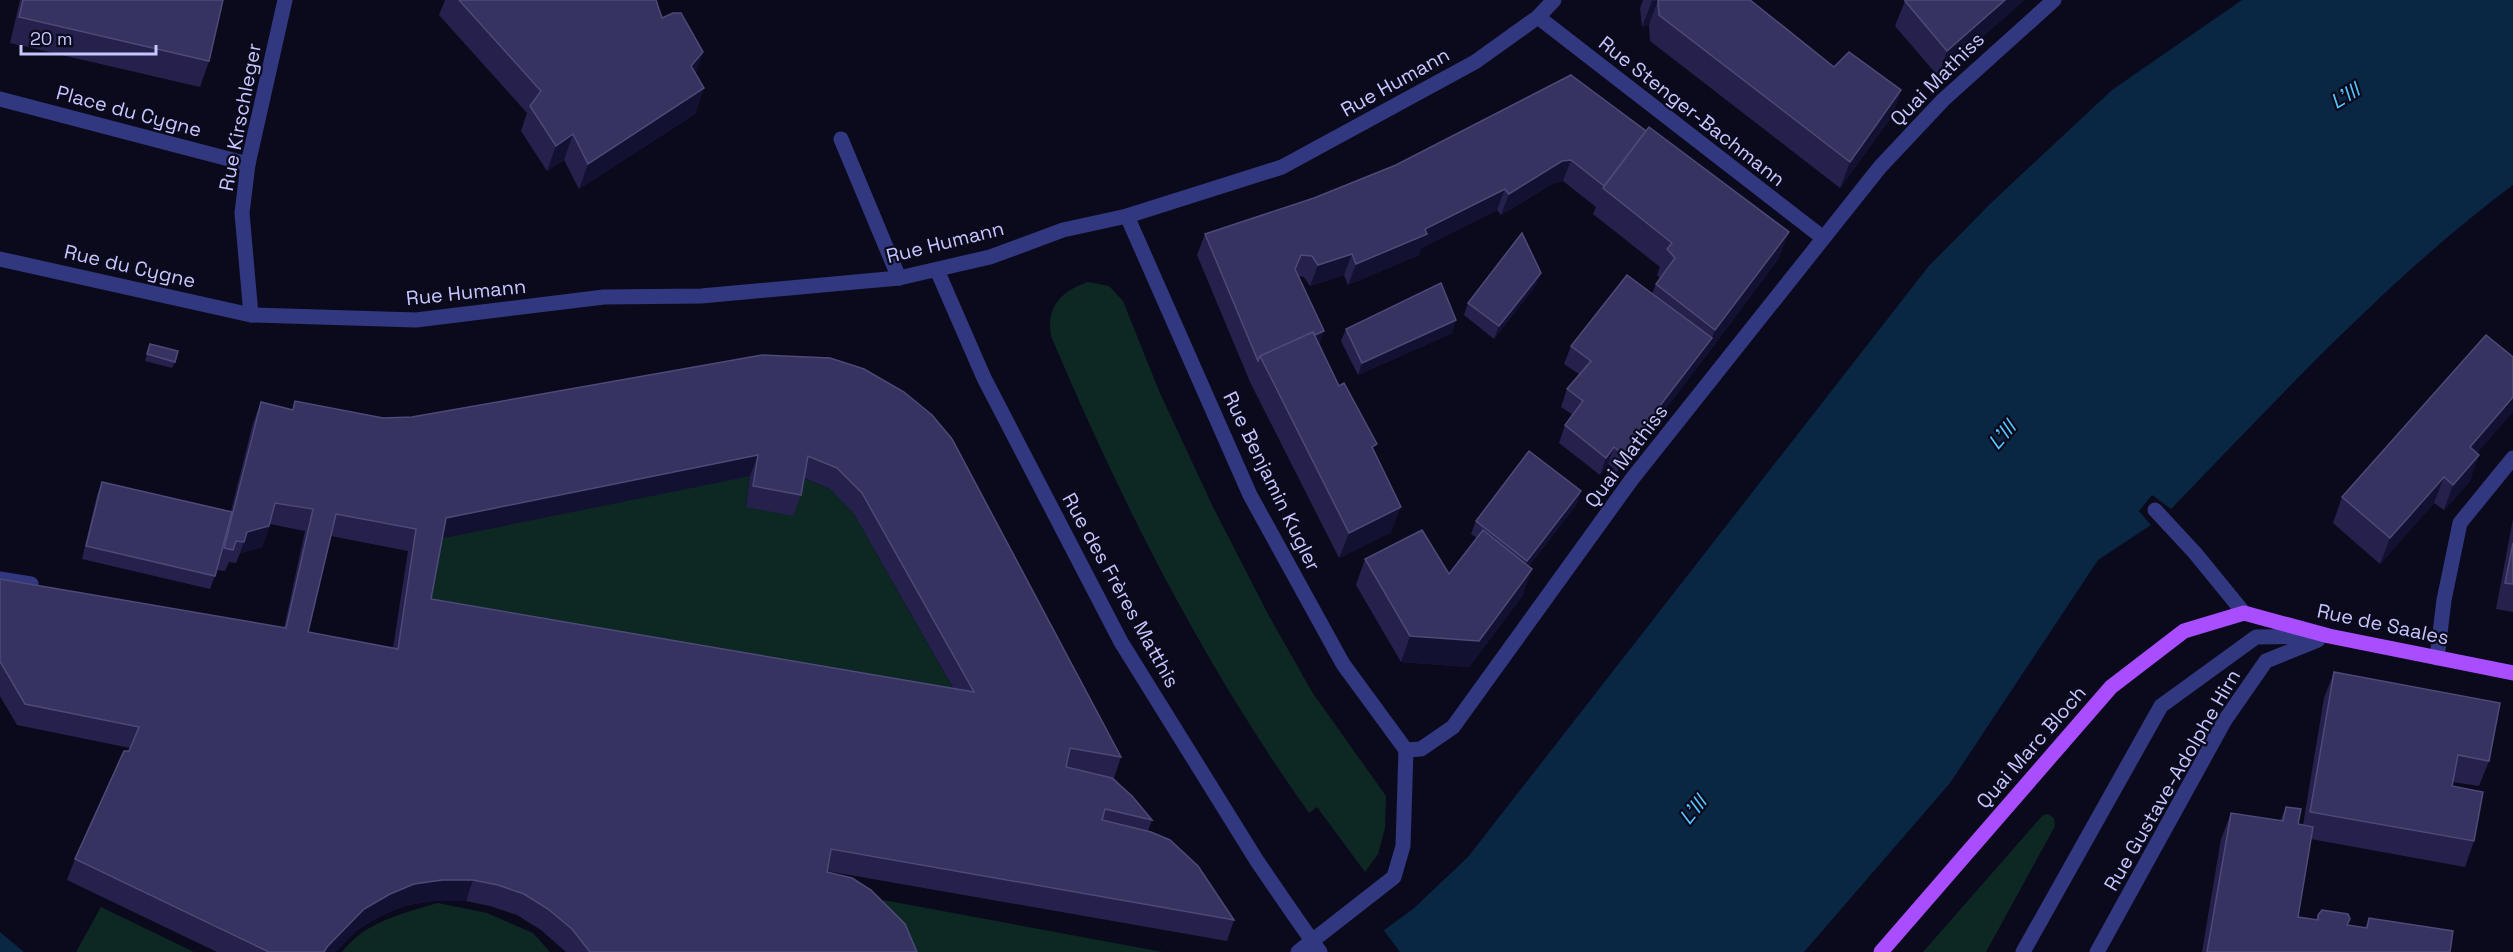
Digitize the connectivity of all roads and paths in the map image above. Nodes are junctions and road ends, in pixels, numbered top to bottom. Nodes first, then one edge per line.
1 (285, 0) edge
2 (1554, 0) edge
3 (2054, 0) edge
4 (1538, 17) junction
5 (0, 99) edge
6 (841, 139) dead end
7 (248, 164) junction
8 (1127, 216) junction
9 (1822, 237) junction
10 (0, 259) edge
11 (937, 270) junction
12 (899, 278) junction
13 (251, 315) junction
14 (2513, 458) edge
15 (2155, 510) dead end
16 (0, 579) edge
17 (47, 587) edge
18 (2244, 613) junction
19 (2329, 636) junction
20 (2437, 658) junction
21 (2513, 673) edge
22 (1406, 750) junction
23 (1298, 952) edge
24 (1320, 952) edge
25 (1881, 952) edge
26 (2023, 952) edge
27 (2097, 952) edge

1 - 7 street, Rue Kirschleger
2 - 4 street, Rue Humann
3 - 9 street, Quai Mathiss
4 - 8 street, Rue Humann
4 - 9 street, Rue Stenger-Bachmann
5 - 7 street, Place du Cygne
6 - 12 street
7 - 13 street, Rue Kirschleger
8 - 11 street, Rue Humann
8 - 22 street, Rue Benjamin Kugler
9 - 22 street, Quai Mathiss
10 - 13 street, Rue du Cygne
11 - 12 street, Rue Humann
11 - 24 street, Rue des Frères Matthis, bridge
12 - 13 street, Rue Humann
14 - 20 street
15 - 18 street
16 - 17 street
18 - 19 main road, Rue de Saales
18 - 25 main road, Quai Marc Bloch
19 - 20 main road, Rue de Saales
19 - 26 street, Rue Gustave-Adolphe Hirn
19 - 27 street, Rue Gustave-Adolphe Hirn
20 - 21 main road, Rue de Saales
22 - 23 street

